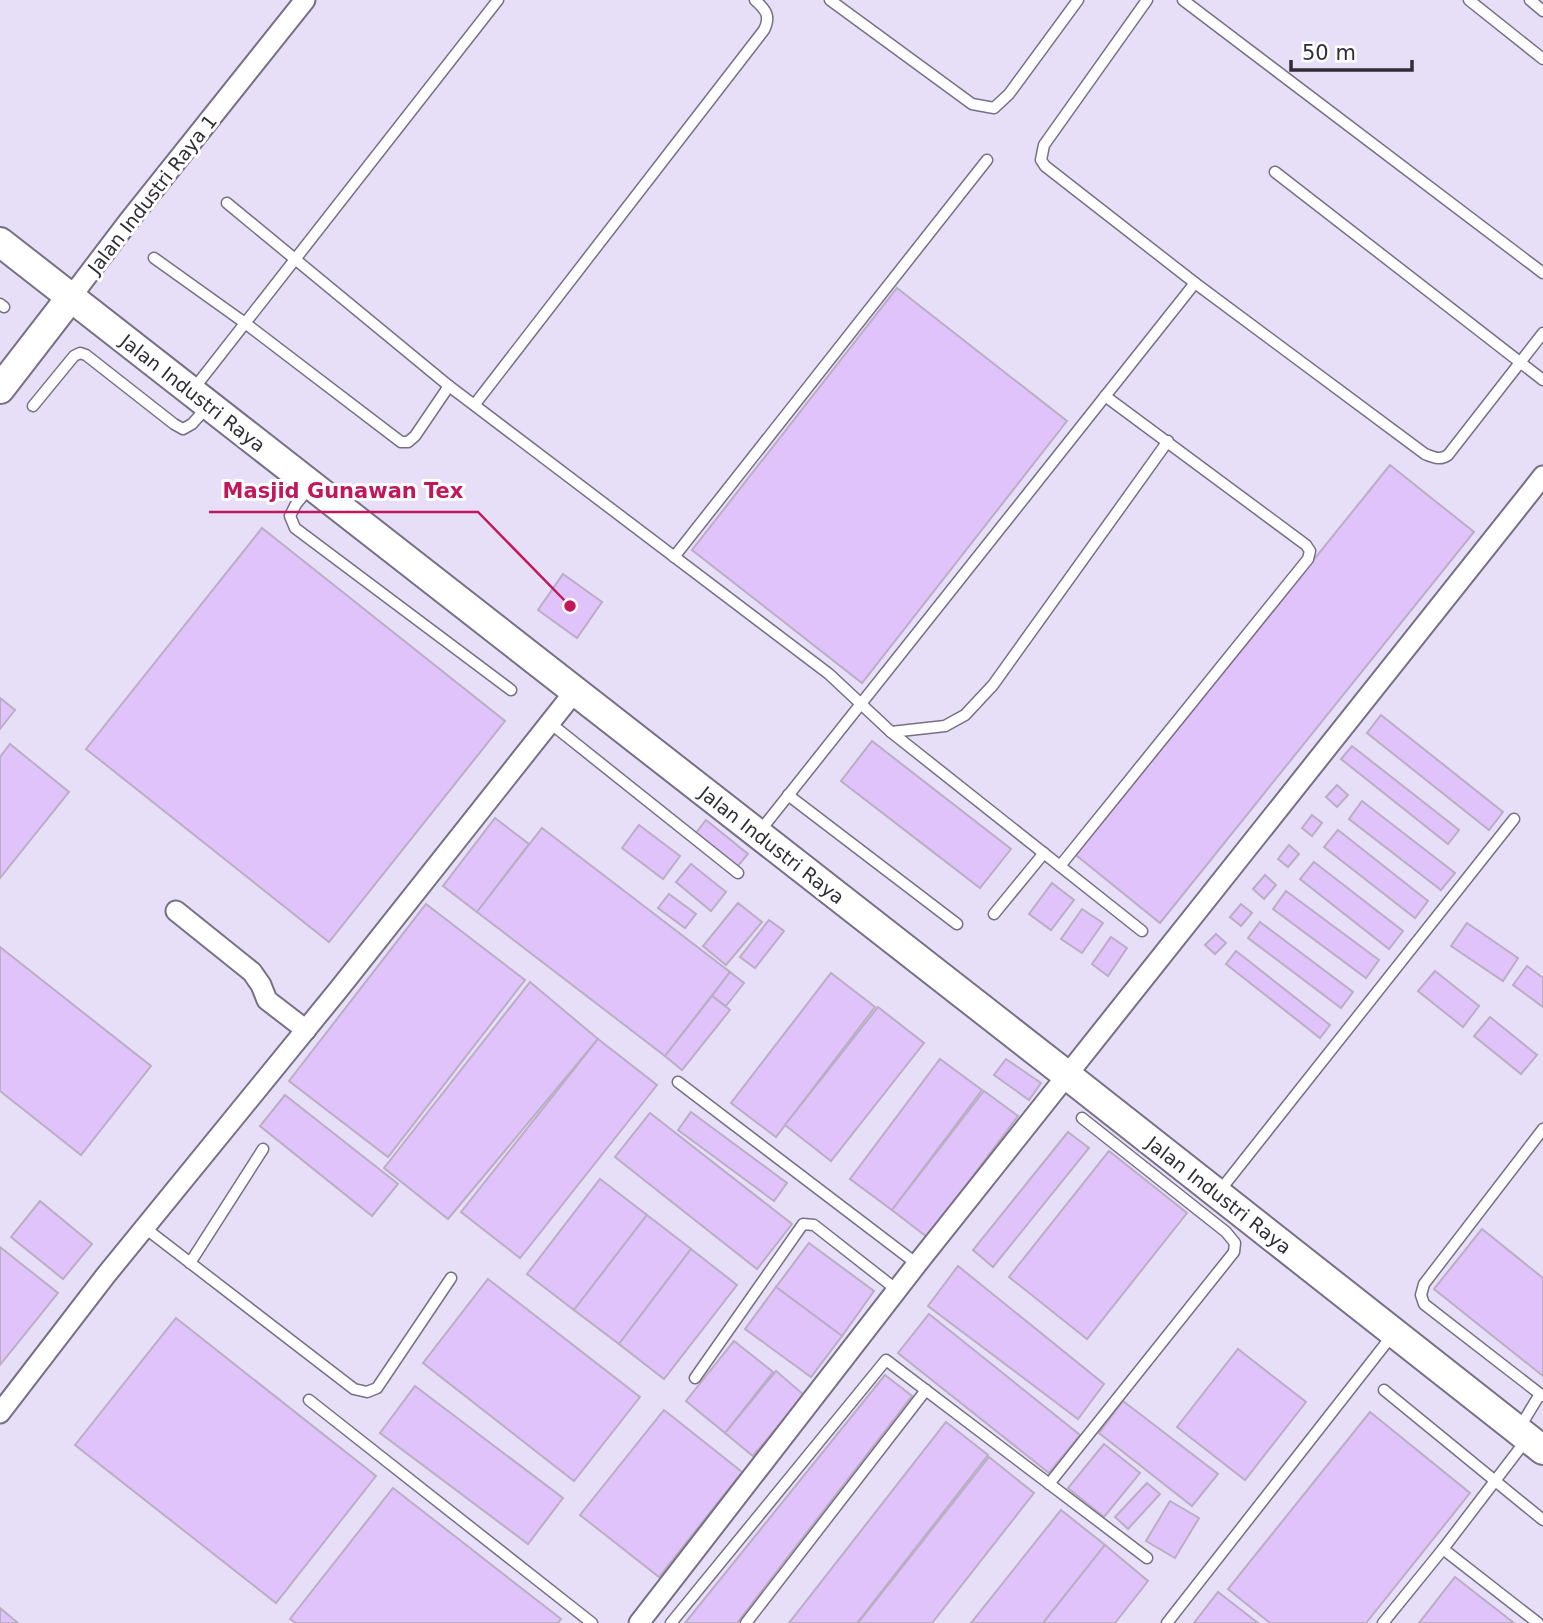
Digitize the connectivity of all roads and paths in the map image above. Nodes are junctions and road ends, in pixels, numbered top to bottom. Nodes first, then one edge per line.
1 (498, 0) edge
2 (755, 0) edge
3 (830, 0) edge
4 (1078, 0) edge
5 (1147, 0) edge
6 (1182, 0) edge
7 (1469, 0) edge
8 (1530, 0) edge
9 (302, 1) edge
10 (1543, 10) edge
11 (1543, 59) edge
12 (987, 160) dead end
13 (1275, 172) dead end
14 (227, 203) dead end
15 (0, 242) edge
16 (153, 258) dead end
17 (298, 259) junction
18 (1543, 273) edge
19 (1195, 283) junction
20 (71, 297) junction
21 (245, 323) junction
22 (1543, 333) edge
23 (1521, 362) junction
24 (1543, 380) edge
25 (449, 386) junction
26 (0, 389) edge
27 (1105, 396) junction
28 (200, 399) junction
29 (475, 404) junction
30 (33, 406) dead end
31 (1168, 441) junction
32 (1543, 476) edge
33 (311, 486) junction
34 (674, 556) junction
35 (511, 690) dead end
36 (575, 691) junction
37 (859, 704) junction
38 (550, 723) junction
39 (891, 732) junction
40 (788, 795) junction
41 (1514, 819) dead end
42 (757, 834) junction
43 (1044, 853) junction
44 (1060, 866) junction
45 (738, 873) dead end
46 (176, 911) dead end
47 (994, 914) dead end
48 (957, 924) dead end
49 (1142, 931) dead end
50 (306, 1030) junction
51 (1068, 1076) junction
52 (678, 1082) dead end
53 (1082, 1118) dead end
54 (1543, 1129) edge
55 (263, 1149) dead end
56 (1218, 1194) junction
57 (145, 1228) junction
58 (190, 1263) junction
59 (917, 1264) junction
60 (451, 1278) dead end
61 (897, 1290) junction
62 (1394, 1333) junction
63 (695, 1378) dead end
64 (926, 1390) junction
65 (1384, 1390) dead end
66 (1542, 1395) edge
67 (309, 1400) dead end
68 (0, 1413) edge
69 (1529, 1439) edge
70 (1495, 1481) junction
71 (1049, 1484) junction
72 (1543, 1520) edge
73 (1443, 1549) junction
74 (1147, 1558) dead end
75 (592, 1623) edge
76 (639, 1623) edge
77 (671, 1623) edge
78 (746, 1623) edge
79 (1167, 1623) edge
80 (1382, 1623) edge
81 (1538, 1623) edge

1 - 17 lane
2 - 29 lane
3 - 4 lane
5 - 19 lane
6 - 18 lane
7 - 11 lane
8 - 10 lane
9 - 20 street, Jalan Industri Raya 1
12 - 34 lane
13 - 23 lane
14 - 17 lane
15 - 20 street, Jalan Industri Raya
16 - 21 lane
17 - 21 lane
17 - 25 lane
19 - 23 lane
19 - 27 lane
20 - 26 street, Jalan Industri Raya 1
20 - 28 street, Jalan Industri Raya
21 - 25 lane
21 - 28 lane
22 - 23 lane
23 - 24 lane
25 - 29 lane
27 - 31 lane
27 - 37 lane
28 - 30 lane
28 - 33 street, Jalan Industri Raya
29 - 34 lane
31 - 39 lane
31 - 44 lane
32 - 51 street
33 - 35 lane
33 - 36 street, Jalan Industri Raya
34 - 37 lane
36 - 38 street
36 - 42 street, Jalan Industri Raya
37 - 39 lane
37 - 40 lane
38 - 45 lane
38 - 50 street
39 - 43 lane
40 - 42 lane
40 - 48 lane
41 - 56 lane
42 - 51 street, Jalan Industri Raya
43 - 44 lane
43 - 47 lane
44 - 49 lane
46 - 50 street
50 - 57 street
51 - 56 street, Jalan Industri Raya
51 - 59 street
52 - 59 lane
53 - 71 lane
54 - 66 lane
55 - 58 lane
56 - 62 street, Jalan Industri Raya
57 - 58 lane
57 - 68 street
58 - 60 lane
59 - 61 street
61 - 63 lane
61 - 76 street
62 - 69 street, Jalan Industri Raya
62 - 79 lane
64 - 71 lane
64 - 77 lane
64 - 78 lane
65 - 70 lane
66 - 69 lane
67 - 75 lane
69 - 70 lane
70 - 72 lane
70 - 73 lane
71 - 74 lane
73 - 80 lane
73 - 81 lane

